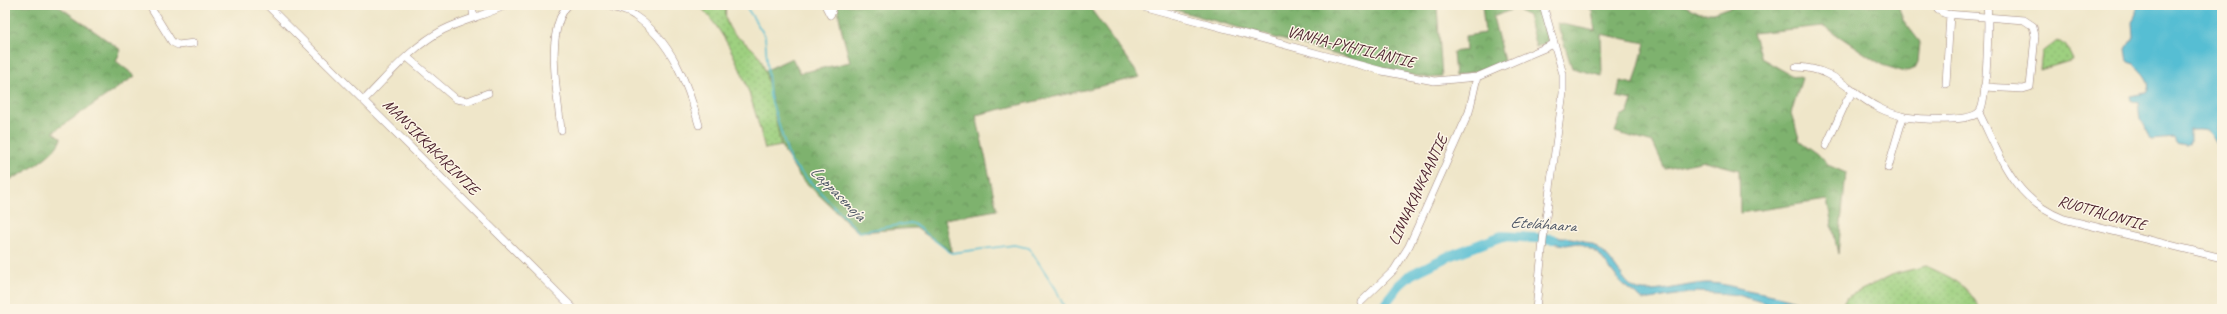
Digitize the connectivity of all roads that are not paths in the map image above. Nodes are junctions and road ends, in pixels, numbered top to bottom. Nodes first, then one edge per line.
1 (149, 5) edge
2 (267, 5) edge
3 (472, 5) edge
4 (506, 5) edge
5 (568, 5) edge
6 (607, 5) edge
7 (1138, 5) edge
8 (1543, 5) edge
9 (1935, 5) edge
10 (1987, 5) edge
11 (1950, 14) junction
12 (474, 18) junction
13 (1988, 18) junction
14 (194, 43) dead end
15 (1554, 44) junction
16 (407, 57) junction
17 (1796, 67) dead end
18 (1477, 77) junction
19 (1946, 84) dead end
20 (1984, 87) junction
21 (1854, 91) junction
22 (488, 93) dead end
23 (364, 100) junction
24 (1979, 113) junction
25 (1903, 117) junction
26 (700, 125) dead end
27 (561, 130) dead end
28 (1826, 146) dead end
29 (1888, 168) dead end
30 (2222, 258) edge
31 (1362, 302) dead end
32 (574, 309) edge
33 (1536, 309) edge

1 - 14 street
2 - 23 street, MANSIKKAKARINTIE
3 - 12 street
4 - 12 street
5 - 27 street
6 - 26 street
7 - 18 street, VANHA-PYHTILÄNTIE
8 - 15 street
9 - 11 street
10 - 13 street
11 - 13 street
11 - 19 street
12 - 16 street
13 - 20 street
13 - 20 street
15 - 18 street, VANHA-PYHTILÄNTIE
15 - 33 street
16 - 22 street
16 - 23 street
17 - 21 street
18 - 31 street, LINNAKANKAANTIE
20 - 24 street
21 - 25 street
21 - 28 street
23 - 32 street, MANSIKKAKARINTIE
24 - 25 street
24 - 30 street, RUOTTALONTIE
25 - 29 street

